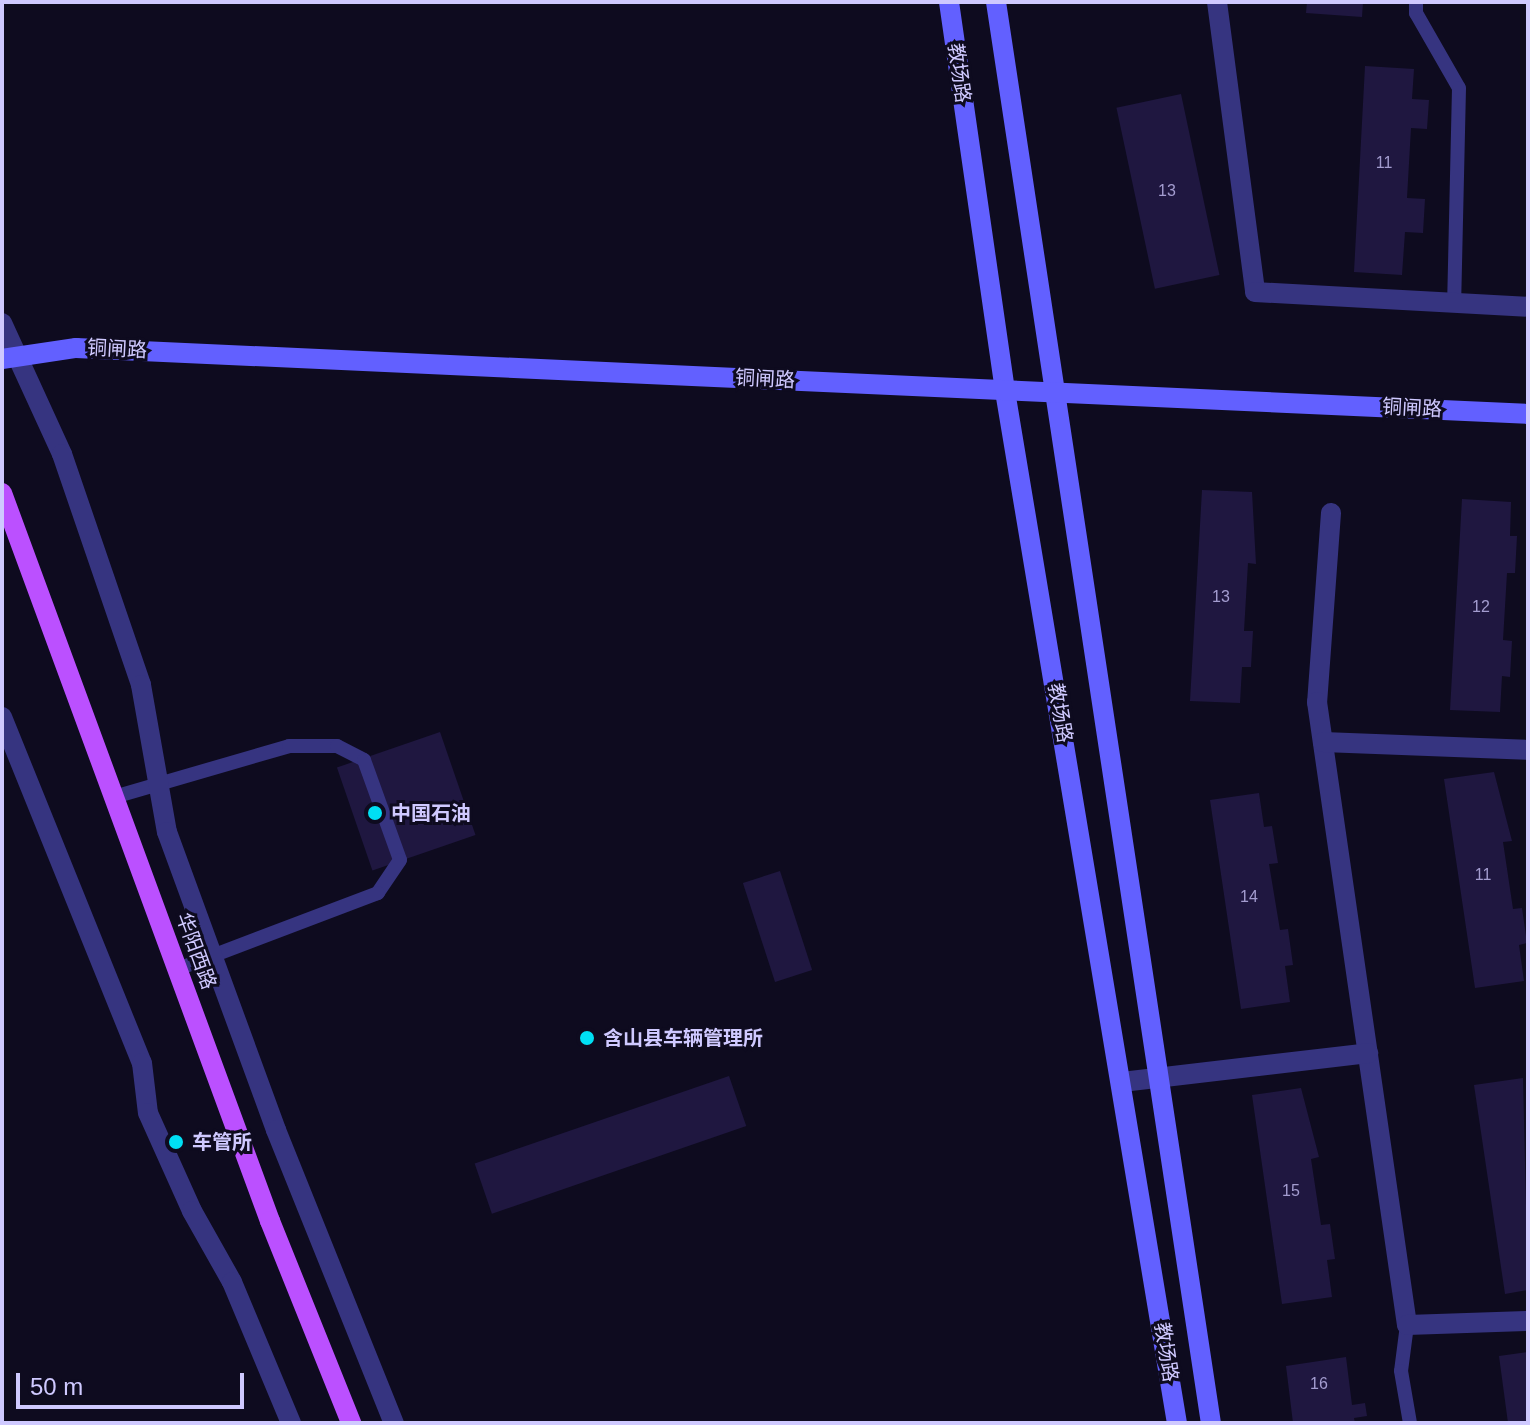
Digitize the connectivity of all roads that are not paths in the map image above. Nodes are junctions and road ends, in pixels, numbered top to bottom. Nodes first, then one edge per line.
1 (949, 2) edge
2 (996, 2) edge
3 (1217, 2) edge
4 (1416, 2) edge
5 (1454, 304) junction
6 (1528, 307) edge
7 (2, 323) edge
8 (10, 358) edge
9 (1005, 391) junction
10 (1052, 392) junction
11 (1528, 414) edge
12 (2, 493) edge
13 (1331, 513) dead end
14 (2, 717) edge
15 (1323, 742) junction
16 (1528, 750) edge
17 (158, 784) junction
18 (114, 797) junction
19 (213, 956) junction
20 (178, 969) junction
21 (1368, 1053) junction
22 (1159, 1078) junction
23 (1122, 1082) junction
24 (1528, 1321) edge
25 (1407, 1325) junction
26 (291, 1423) edge
27 (351, 1423) edge
28 (394, 1423) edge
29 (1177, 1423) edge
30 (1211, 1423) edge
31 (1410, 1423) edge

1 - 9 main road, 教场路
2 - 10 main road, 教场路
3 - 5 street
4 - 5 lane
5 - 6 street
7 - 8 street
8 - 9 main road, 铜闸路
8 - 17 street
9 - 10 main road, 铜闸路
9 - 23 main road, 教场路
10 - 11 main road, 铜闸路
10 - 22 main road, 教场路
12 - 18 main road, 华阳西路
13 - 15 street
14 - 26 street
15 - 16 street
15 - 21 street
17 - 18 lane
17 - 19 street
17 - 19 lane
18 - 20 main road, 华阳西路
19 - 20 lane
19 - 28 street
20 - 27 main road, 华阳西路
21 - 22 street
21 - 25 street
22 - 23 street
22 - 30 main road, 教场路
23 - 29 main road, 教场路
24 - 25 street
25 - 31 lane

